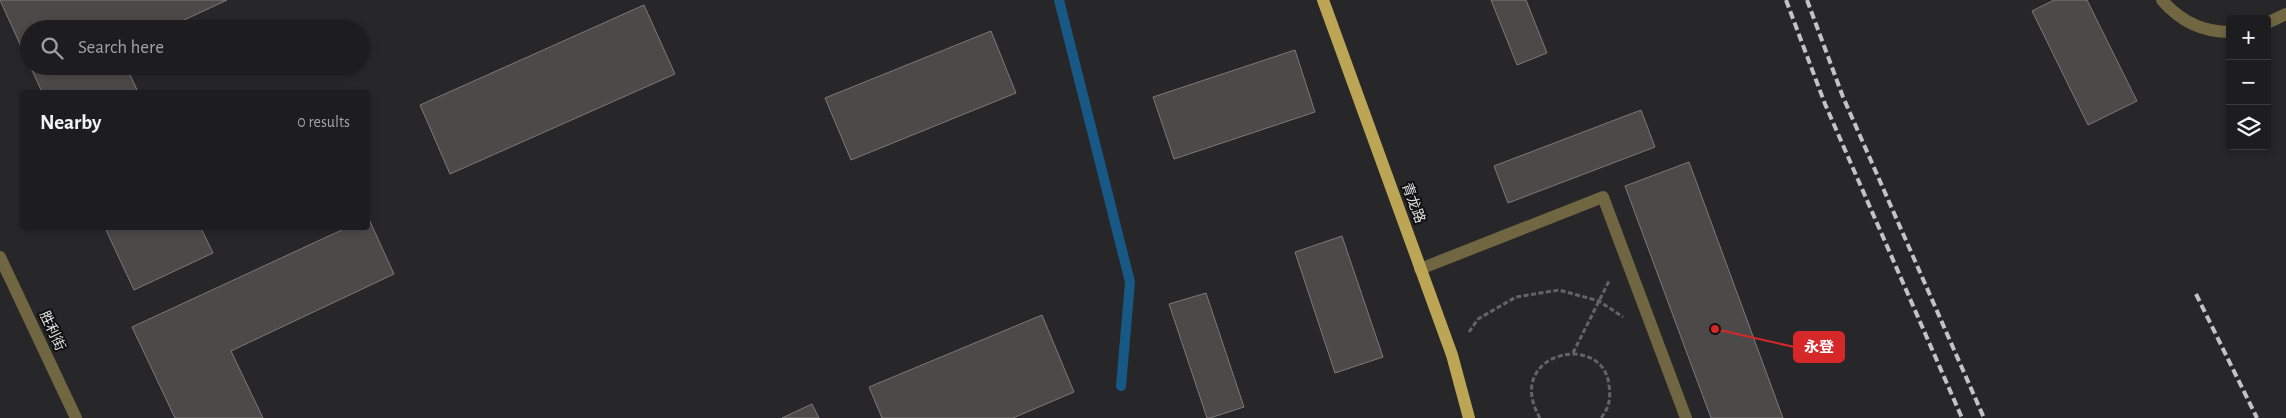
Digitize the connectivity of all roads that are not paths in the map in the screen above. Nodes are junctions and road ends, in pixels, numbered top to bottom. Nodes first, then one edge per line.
1 (1324, 0) edge
2 (2162, 0) edge
3 (2286, 14) edge
4 (2271, 21) edge
5 (2226, 31) edge
6 (0, 257) edge
7 (1420, 268) junction
8 (76, 418) edge
9 (1469, 418) edge
10 (1686, 418) edge

1 - 7 main road, 青龙路
2 - 5 street
3 - 4 street
6 - 8 street, 胜利街
7 - 9 main road, 青龙路
7 - 10 street

